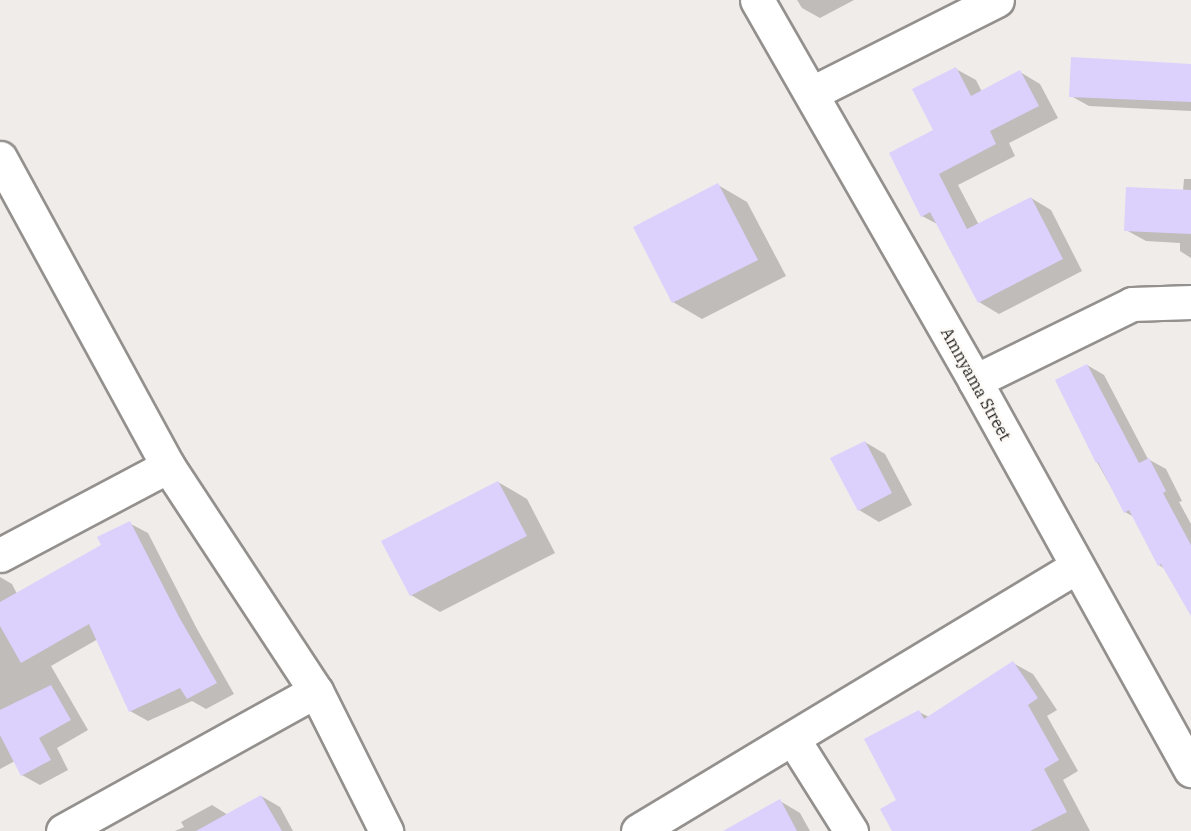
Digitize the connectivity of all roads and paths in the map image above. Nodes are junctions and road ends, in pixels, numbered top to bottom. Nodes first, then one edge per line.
1 (757, 0) edge
2 (997, 0) edge
3 (812, 93) junction
4 (0, 158) edge
5 (1191, 302) edge
6 (975, 381) junction
7 (168, 466) junction
8 (0, 555) edge
9 (1076, 567) junction
10 (316, 691) junction
11 (793, 739) junction
12 (1191, 770) edge
13 (63, 831) edge
14 (386, 831) edge
15 (638, 831) edge
16 (851, 831) edge

1 - 3 street, Amnyama Street
2 - 3 street
3 - 6 street, Amnyama Street
4 - 7 street
5 - 6 street
6 - 9 street, Amnyama Street
7 - 8 street
7 - 10 street
9 - 11 street
9 - 12 street, Amnyama Street
10 - 13 street
10 - 14 street
11 - 15 street
11 - 16 street

